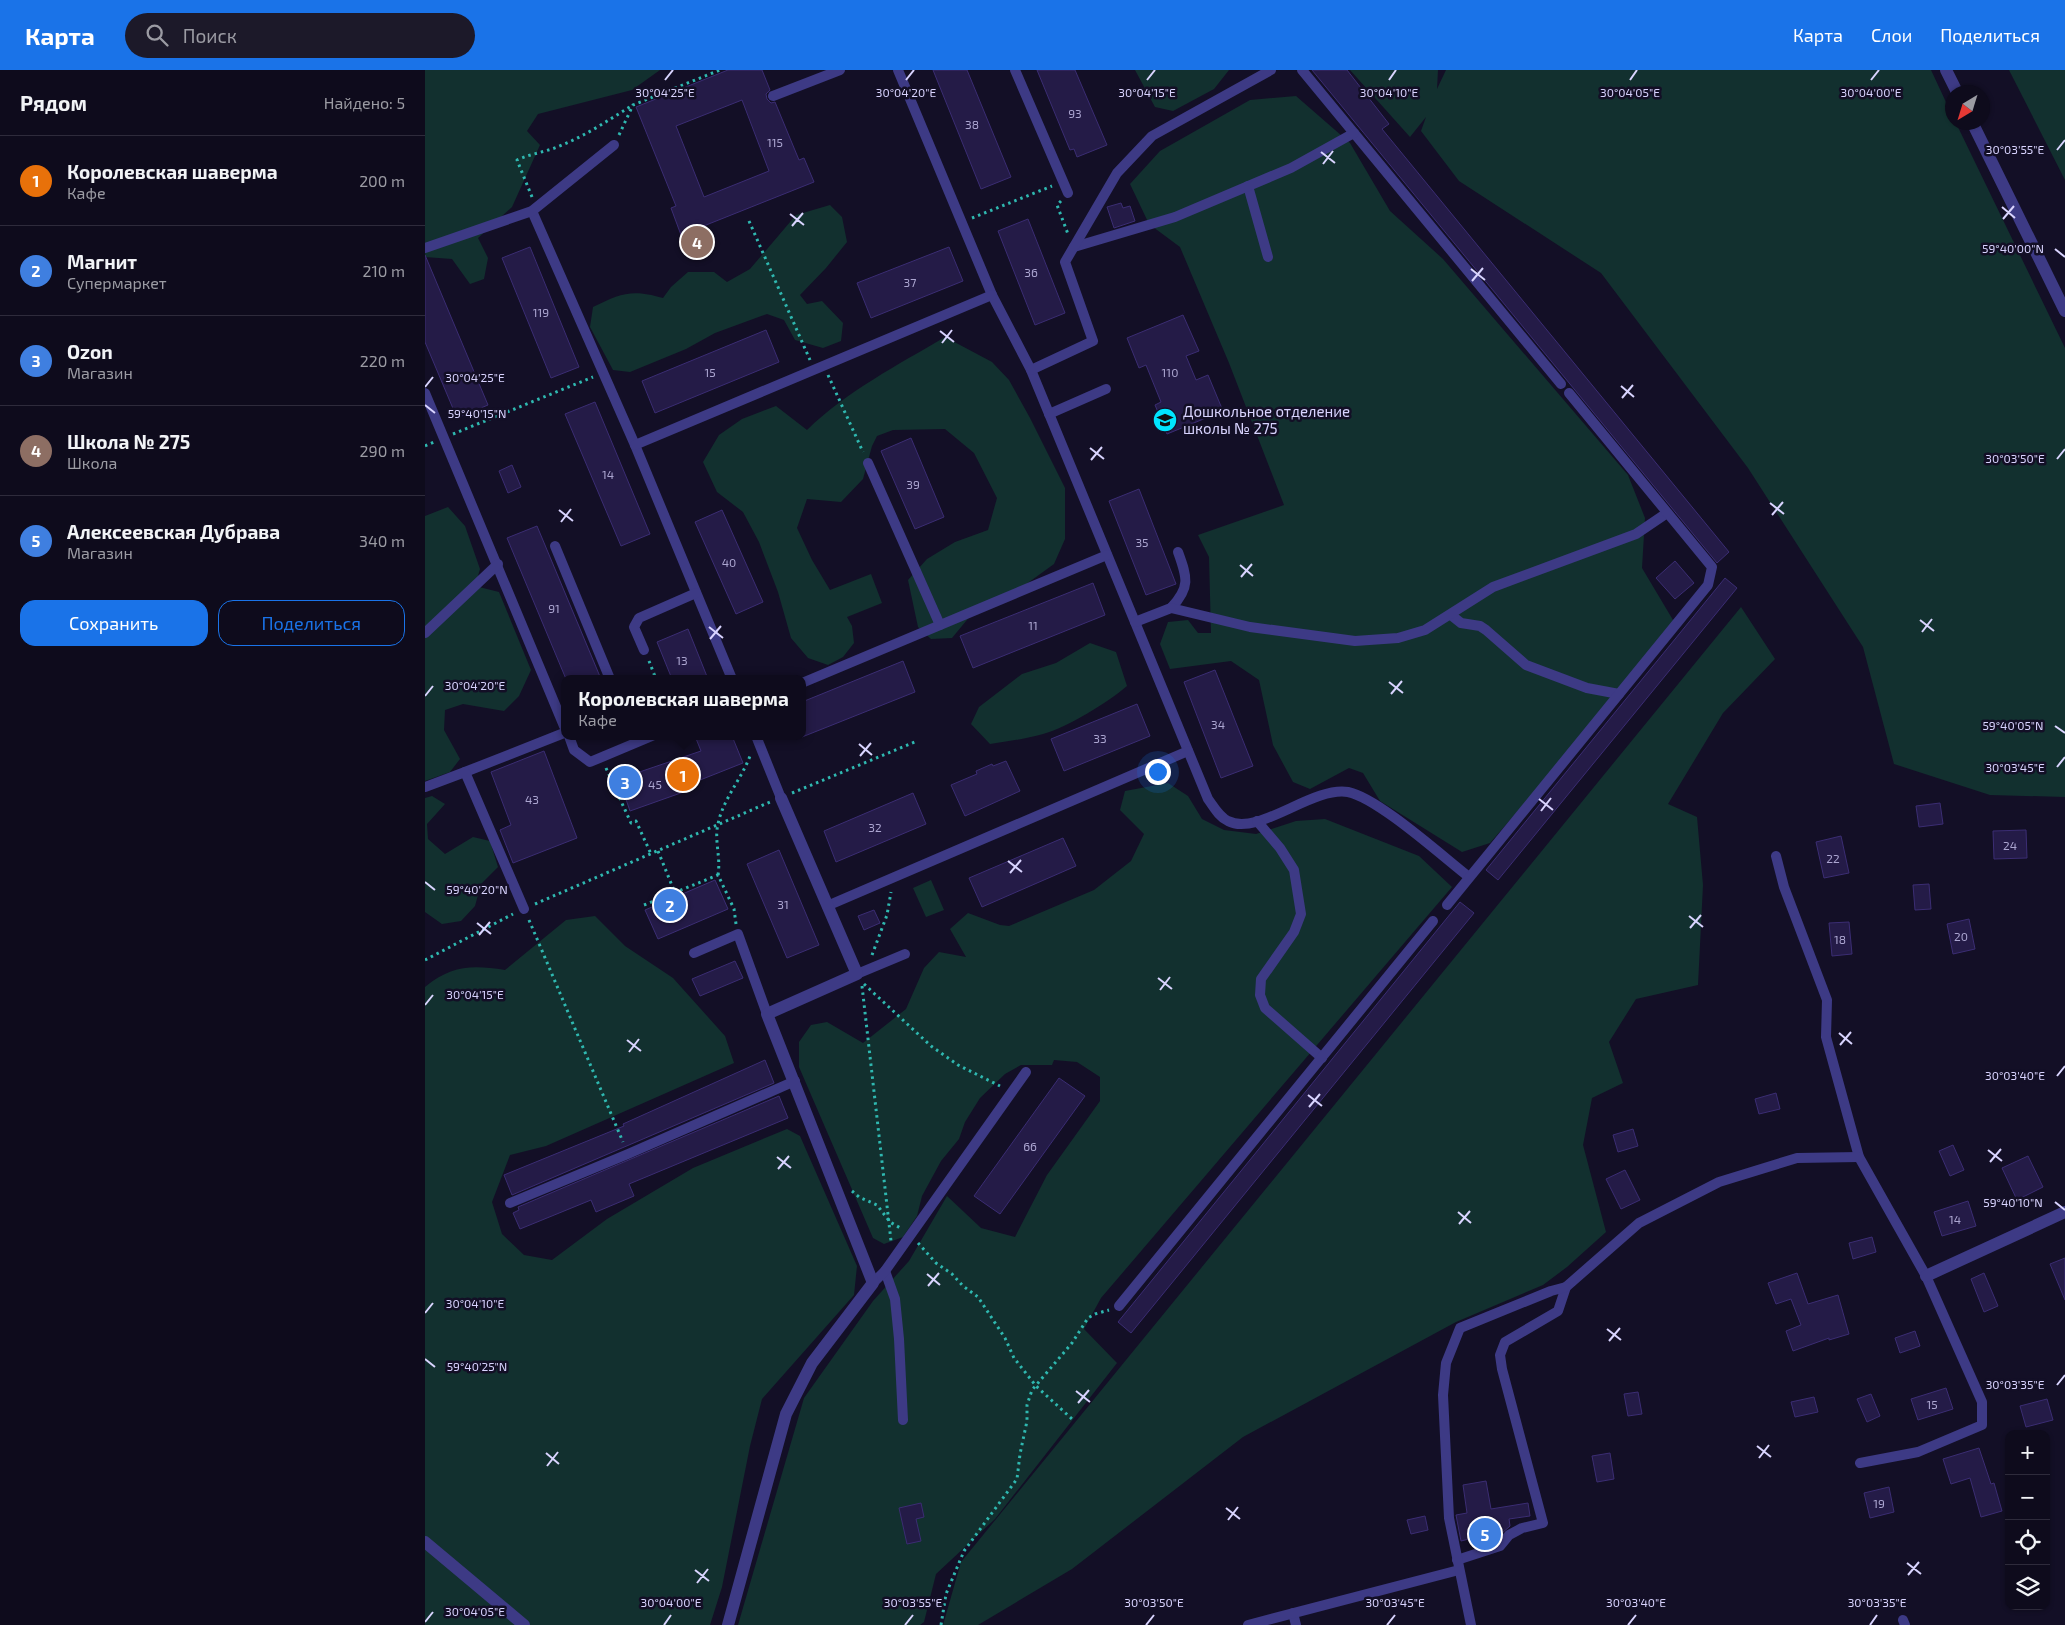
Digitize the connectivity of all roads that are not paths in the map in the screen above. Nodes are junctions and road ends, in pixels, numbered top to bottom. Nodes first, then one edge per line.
1 (840, 70) edge
2 (898, 70) edge
3 (1015, 70) edge
4 (1271, 70) edge
5 (1303, 70) edge
6 (1946, 70) edge
7 (1954, 85) edge
8 (773, 96) dead end
9 (1976, 130) edge
10 (1354, 133) junction
11 (614, 145) road end
12 (1248, 186) junction
13 (1068, 193) road end
14 (532, 211) junction
15 (1074, 247) junction
16 (425, 248) edge
17 (1268, 257) dead end
18 (992, 295) junction
19 (2065, 311) edge
20 (1031, 370) junction
21 (1561, 384) dead end
22 (1107, 389) dead end
23 (425, 393) edge
24 (1569, 393) dead end
25 (1049, 414) junction
26 (635, 445) junction
27 (868, 462) road end
28 (1667, 513) junction
29 (555, 546) dead end
30 (1177, 552) dead end
31 (1107, 556) junction
32 (498, 564) junction
33 (696, 593) junction
34 (1171, 608) junction
35 (1451, 615) junction
36 (1135, 622) junction
37 (941, 625) junction
38 (425, 633) edge
39 (644, 650) road end
40 (608, 675) edge
41 (730, 675) edge
42 (806, 681) edge
43 (1619, 694) junction
44 (561, 719) edge
45 (561, 734) edge
46 (570, 740) edge
47 (635, 740) edge
48 (757, 740) edge
49 (1188, 751) junction
50 (465, 772) junction
51 (425, 787) edge
52 (781, 798) joint
53 (1257, 822) junction
54 (1776, 856) dead end
55 (1469, 877) junction
56 (1447, 904) dead end
57 (827, 906) junction
58 (523, 909) road end
59 (1433, 921) dead end
60 (693, 952) dead end
61 (905, 954) dead end
62 (862, 972) junction
63 (767, 1014) junction
64 (1322, 1058) junction
65 (1026, 1072) dead end
66 (795, 1081) junction
67 (1859, 1156) junction
68 (510, 1204) dead end
69 (2065, 1212) edge
70 (885, 1271) junction
71 (1925, 1276) junction
72 (873, 1283) junction
73 (1566, 1287) junction
74 (1119, 1306) road end
75 (903, 1420) dead end
76 (1860, 1463) dead end
77 (425, 1542) edge
78 (1458, 1565) junction
79 (1293, 1613) junction
80 (524, 1625) edge
81 (728, 1625) edge
82 (1248, 1625) edge
83 (1296, 1625) edge
84 (1471, 1625) edge

1 - 8 lane
2 - 18 lane
3 - 13 lane
4 - 15 lane
5 - 10 lane
6 - 7 street
9 - 19 street
10 - 12 lane
10 - 21 lane
11 - 14 lane
12 - 15 lane
12 - 17 lane
14 - 16 lane
14 - 26 lane
15 - 20 lane
18 - 20 lane
18 - 26 lane
20 - 25 lane
22 - 25 lane
23 - 32 lane
24 - 28 lane
25 - 31 lane
26 - 33 lane
27 - 37 lane
28 - 35 lane
28 - 43 lane
29 - 40 lane
30 - 34 lane
31 - 36 lane
31 - 37 lane
32 - 38 lane
32 - 44 lane
33 - 39 lane
33 - 41 lane
34 - 35 lane
34 - 36 lane
35 - 43 lane
36 - 49 lane
37 - 42 lane
43 - 55 lane
45 - 50 lane
46 - 47 lane
48 - 52 lane
49 - 53 lane
49 - 57 lane
50 - 51 lane
50 - 58 lane
52 - 57 street
53 - 55 lane
53 - 64 lane
54 - 67 lane
55 - 56 lane
57 - 62 street
59 - 64 lane
60 - 63 lane
61 - 62 lane
62 - 63 street
63 - 66 street
64 - 74 lane
65 - 70 lane
66 - 68 lane
66 - 72 street
67 - 71 lane
67 - 73 lane
69 - 71 street
70 - 72 lane
70 - 75 lane
71 - 76 lane
72 - 81 street
73 - 78 lane
73 - 78 lane
77 - 80 street
78 - 79 lane
78 - 84 lane
79 - 82 lane
79 - 83 lane

